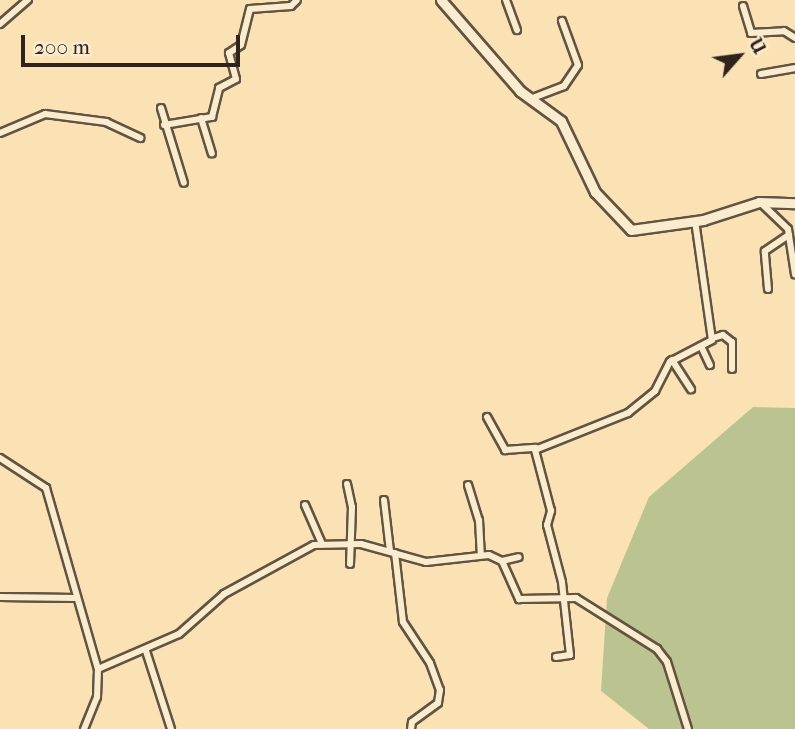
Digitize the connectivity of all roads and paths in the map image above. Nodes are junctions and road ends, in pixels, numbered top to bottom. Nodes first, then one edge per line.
1 (28, 0) edge
2 (297, 0) edge
3 (441, 0) edge
4 (506, 0) edge
5 (743, 6) dead end
6 (562, 21) dead end
7 (0, 24) edge
8 (517, 30) dead end
9 (795, 38) edge
10 (795, 68) edge
11 (761, 74) dead end
12 (530, 99) junction
13 (161, 108) dead end
14 (201, 118) junction
15 (164, 125) junction
16 (0, 133) edge
17 (141, 138) dead end
18 (212, 153) dead end
19 (184, 183) dead end
20 (759, 202) junction
21 (795, 204) edge
22 (695, 221) junction
23 (789, 235) junction
24 (795, 274) edge
25 (768, 289) dead end
26 (713, 338) junction
27 (701, 346) junction
28 (672, 359) junction
29 (710, 365) dead end
30 (732, 369) dead end
31 (691, 389) dead end
32 (487, 417) dead end
33 (536, 448) junction
34 (0, 458) edge
35 (347, 484) dead end
36 (468, 485) dead end
37 (384, 500) dead end
38 (305, 505) dead end
39 (322, 544) junction
40 (349, 544) junction
41 (393, 552) junction
42 (481, 555) junction
43 (519, 557) dead end
44 (502, 561) junction
45 (350, 564) dead end
46 (564, 596) junction
47 (0, 597) edge
48 (76, 598) junction
49 (146, 651) junction
50 (556, 657) dead end
51 (98, 669) junction
52 (409, 728) edge
53 (84, 729) edge
54 (171, 729) edge
55 (688, 729) edge

1 - 7 street
2 - 14 street
3 - 12 street
4 - 8 street
5 - 9 street
6 - 12 street
10 - 11 street
12 - 22 street
13 - 15 street
14 - 15 street
14 - 18 street
15 - 19 street
16 - 17 street
20 - 21 street
20 - 22 street
20 - 23 street
22 - 26 street
23 - 24 street
23 - 25 street
26 - 27 street
26 - 30 street
27 - 28 street
27 - 29 street
28 - 31 street
28 - 33 street
32 - 33 street
33 - 46 street
34 - 48 street
35 - 40 street
36 - 42 street
37 - 41 street
38 - 39 street
39 - 40 street
39 - 49 street
40 - 41 street
40 - 45 street
41 - 42 street
41 - 52 street
42 - 44 street
43 - 44 street
44 - 46 street
46 - 50 street
46 - 55 street
47 - 48 street
48 - 51 street
49 - 51 street
49 - 54 street
51 - 53 street

